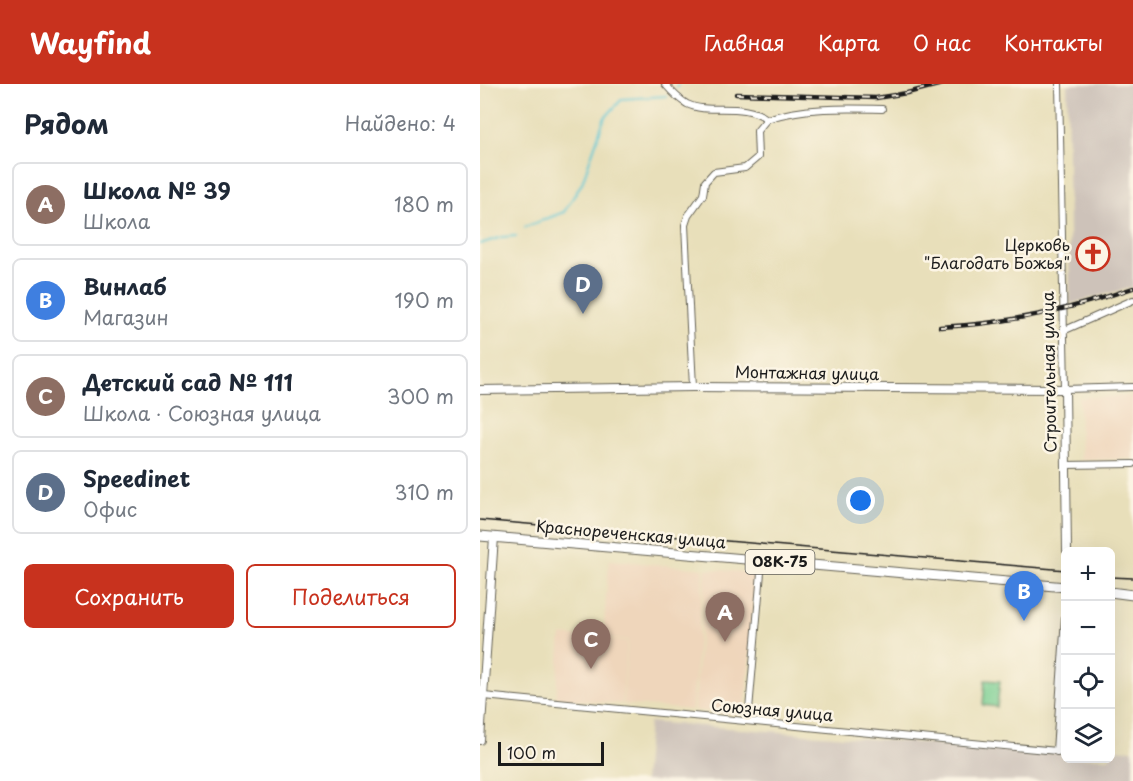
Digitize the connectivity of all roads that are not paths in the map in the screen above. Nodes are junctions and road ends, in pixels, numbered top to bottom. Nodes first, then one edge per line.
1 (665, 84) edge
2 (1059, 84) edge
3 (882, 109) dead end
4 (767, 119) junction
5 (1133, 300) edge
6 (1063, 331) junction
7 (693, 387) junction
8 (1133, 387) edge
9 (1065, 389) junction
10 (480, 390) edge
11 (1133, 464) edge
12 (1065, 465) junction
13 (480, 536) edge
14 (494, 537) junction
15 (1067, 547) edge
16 (762, 561) junction
17 (1061, 587) edge
18 (1115, 593) edge
19 (1133, 595) edge
20 (1063, 655) edge
21 (484, 696) junction
22 (748, 721) junction
23 (480, 740) edge
24 (1057, 751) joint

1 - 4 street
2 - 6 street, Строительная улица
3 - 4 street
4 - 7 street
5 - 6 street
6 - 9 street, Строительная улица
7 - 9 street, Монтажная улица
7 - 10 street, Монтажная улица
8 - 9 street, Монтажная улица
9 - 12 street, Строительная улица
11 - 12 street
12 - 15 street, Строительная улица
13 - 14 main road, Краснореченская улица / 08К-75
14 - 16 main road, Краснореченская улица / 08К-75
14 - 21 street
16 - 17 main road, Краснореченская улица / 08К-75
16 - 22 street
18 - 19 main road
20 - 24 street
21 - 22 street, Союзная улица
21 - 23 street
22 - 24 street, Союзная улица

